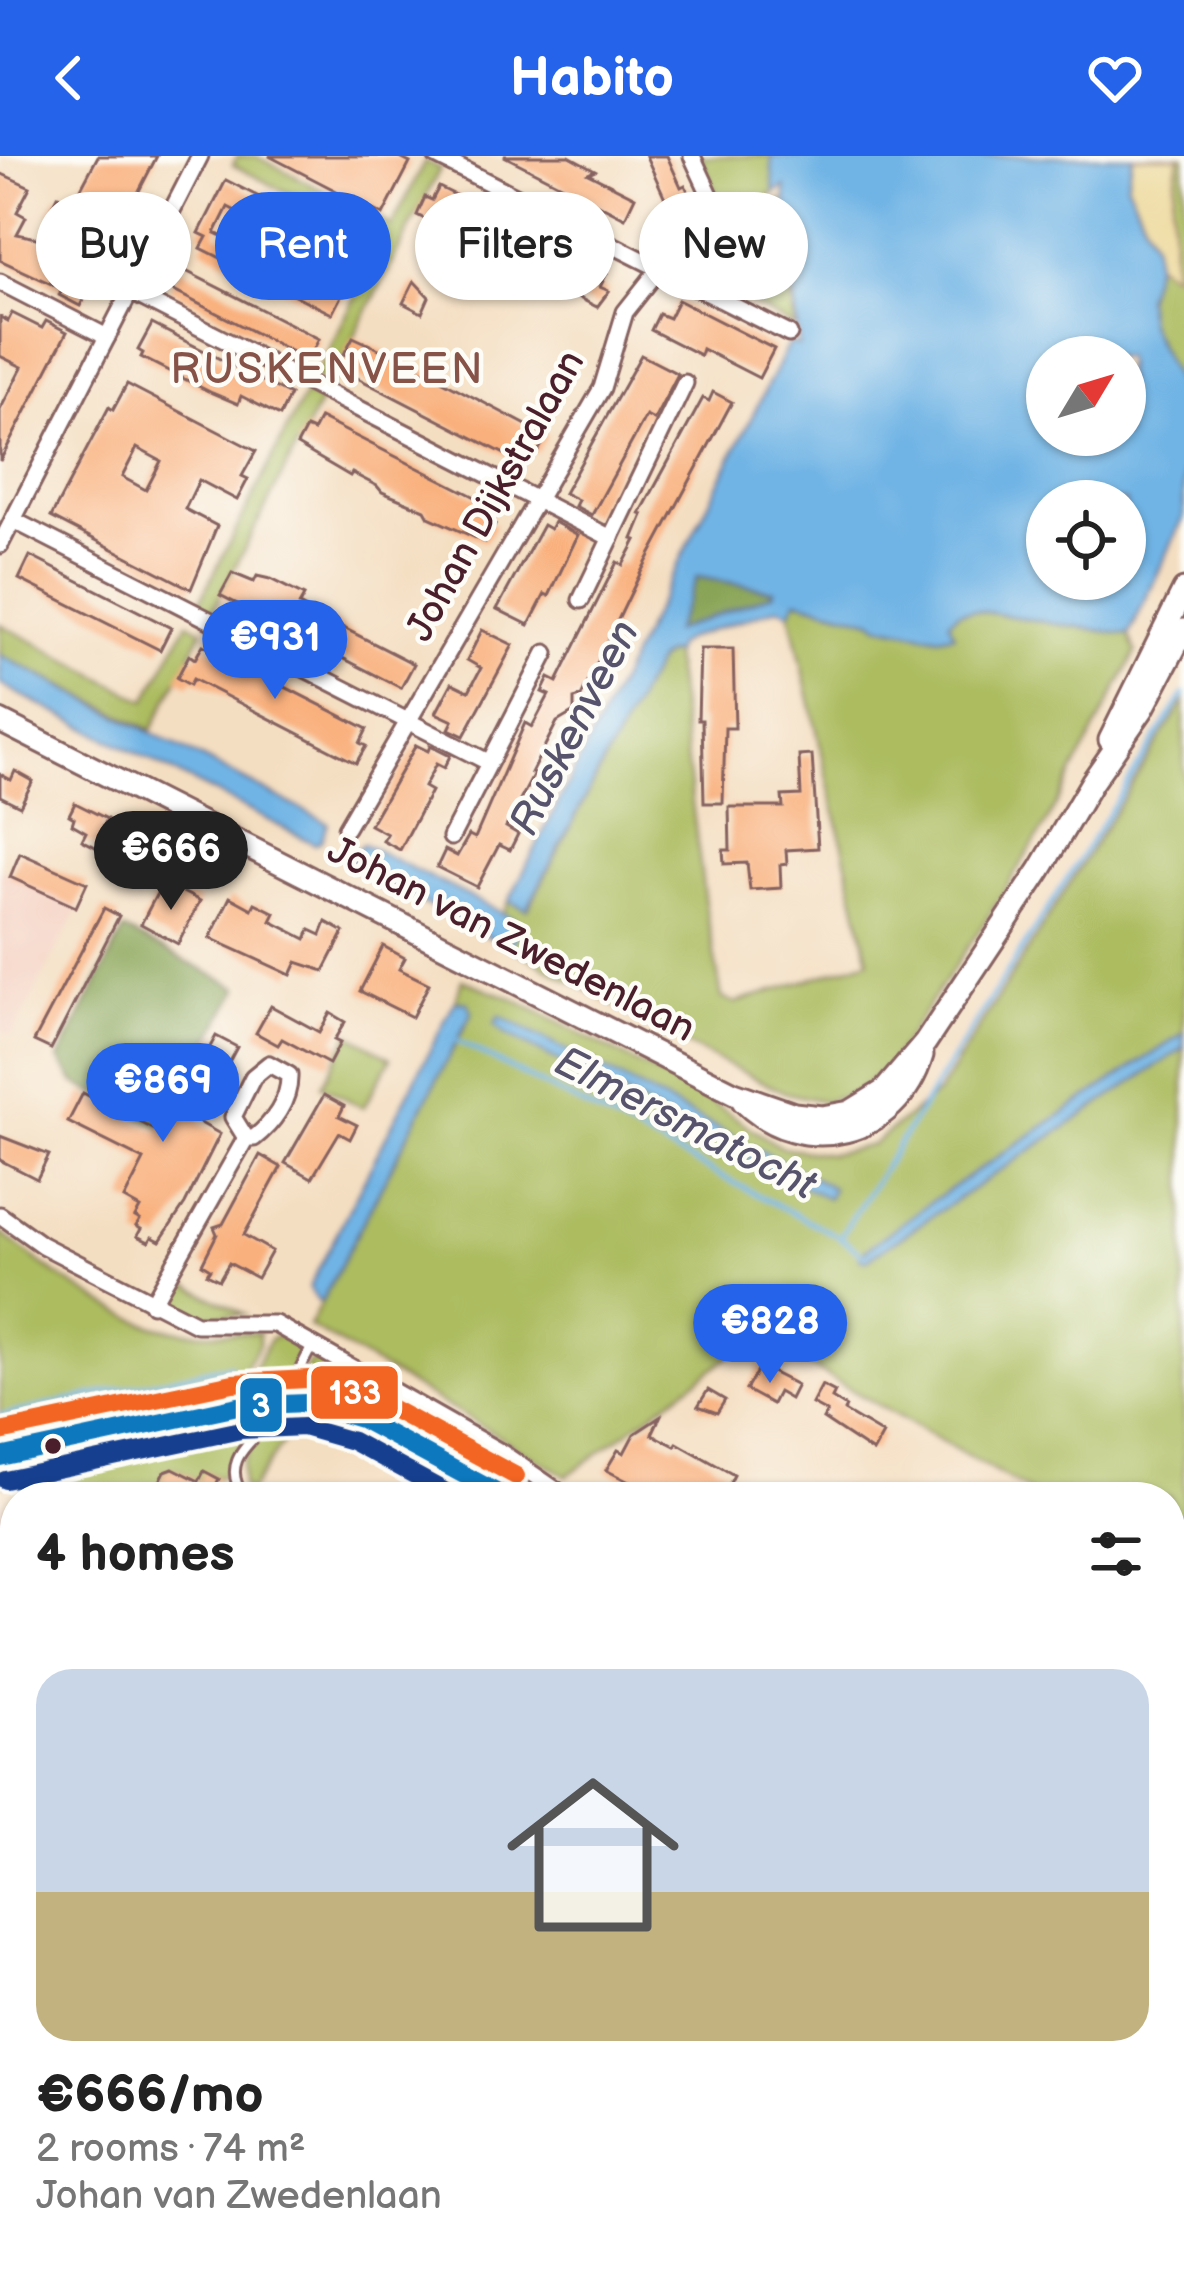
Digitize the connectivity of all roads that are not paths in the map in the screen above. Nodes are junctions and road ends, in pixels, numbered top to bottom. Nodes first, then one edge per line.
1 (200, 156) edge
2 (436, 156) edge
3 (692, 156) edge
4 (182, 192) edge
5 (709, 192) edge
6 (639, 259) edge
7 (0, 282) edge
8 (639, 294) edge
9 (127, 300) edge
10 (147, 300) edge
11 (721, 300) edge
12 (789, 334) dead end
13 (106, 337) junction
14 (685, 383) dead end
15 (538, 502) junction
16 (13, 520) junction
17 (611, 538) junction
18 (0, 545) edge
19 (1184, 590) edge
20 (581, 600) dead end
21 (1184, 630) edge
22 (546, 652) dead end
23 (0, 721) edge
24 (408, 721) junction
25 (488, 762) junction
26 (1092, 782) junction
27 (346, 828) dead end
28 (452, 837) dead end
29 (246, 1138) junction
30 (0, 1215) edge
31 (152, 1304) junction
32 (313, 1345) junction
33 (283, 1401) junction
34 (0, 1457) edge
35 (237, 1482) edge
36 (477, 1482) edge
37 (544, 1482) edge

1 - 4 street
2 - 6 street
3 - 5 street, Johan Dijkstralaan
7 - 13 street
8 - 15 street, Johan Dijkstralaan
9 - 13 street
10 - 15 street
11 - 12 street
13 - 16 street
14 - 17 street
15 - 17 street
15 - 24 street, Johan Dijkstralaan
16 - 18 street
16 - 24 street
17 - 20 street
19 - 26 main road, Johan van Zwedenlaan
21 - 26 main road, Johan van Zwedenlaan
22 - 25 street
23 - 26 main road, Johan van Zwedenlaan
24 - 25 street
24 - 27 street, Johan Dijkstralaan
25 - 28 street
29 - 29 street
29 - 31 street
30 - 31 street
31 - 32 street
32 - 33 lane
32 - 37 street
33 - 34 lane
33 - 35 lane
33 - 36 lane

